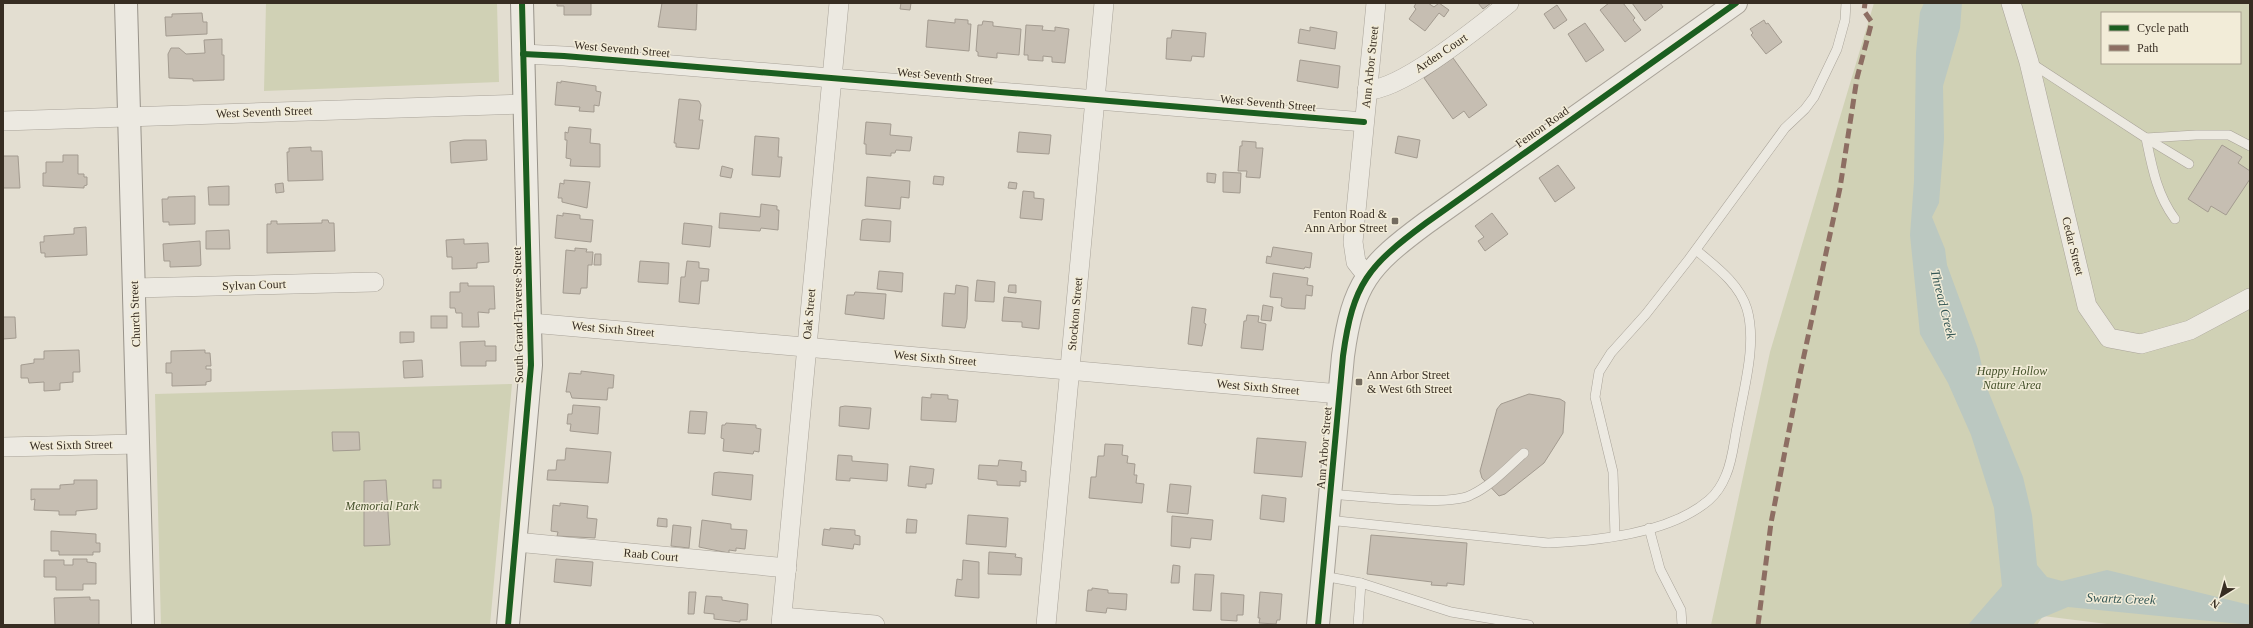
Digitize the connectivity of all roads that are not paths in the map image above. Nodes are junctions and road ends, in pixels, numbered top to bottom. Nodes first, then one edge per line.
1 (126, 3) edge
2 (522, 3) edge
3 (839, 3) edge
4 (1104, 3) edge
5 (1376, 3) edge
6 (1509, 3) edge
7 (1736, 3) edge
8 (1846, 3) edge
9 (2011, 3) edge
10 (523, 54) junction
11 (2029, 62) junction
12 (832, 78) junction
13 (1367, 90) junction
14 (1096, 100) junction
15 (524, 104) junction
16 (129, 116) junction
17 (3, 121) edge
18 (1364, 122) junction
19 (2146, 138) junction
20 (2250, 146) edge
21 (2188, 164) dead end
22 (2175, 219) dead end
23 (1696, 250) junction
24 (1367, 276) junction
25 (374, 282) dead end
26 (134, 288) junction
27 (2250, 298) edge
28 (531, 323) junction
29 (806, 347) junction
30 (1070, 370) junction
31 (1340, 394) junction
32 (139, 444) junction
33 (3, 447) edge
34 (1524, 453) dead end
35 (1330, 494) junction
36 (1328, 520) junction
37 (1649, 528) junction
38 (1615, 536) junction
39 (516, 542) junction
40 (787, 568) junction
41 (1323, 576) junction
42 (1361, 583) junction
43 (782, 621) edge
44 (143, 625) edge
45 (508, 625) edge
46 (875, 625) edge
47 (1046, 625) edge
48 (1321, 625) edge
49 (1358, 625) edge
50 (1529, 625) edge
51 (1682, 625) edge

1 - 16 main road, Church Street
2 - 10 main road, South Grand Traverse Street
3 - 12 street, Oak Street
4 - 14 street, Stockton Street
5 - 13 street, Ann Arbor Street
6 - 13 street, Arden Court
7 - 24 main road, Fenton Road
8 - 23 lane
9 - 11 street, Cedar Street
10 - 12 street, West Seventh Street
10 - 15 main road, South Grand Traverse Street
11 - 19 lane
11 - 27 street, Cedar Street
12 - 14 street, West Seventh Street
12 - 29 street, Oak Street
13 - 18 street, Ann Arbor Street
14 - 18 street, West Seventh Street
14 - 30 street, Stockton Street
15 - 16 street, West Seventh Street
15 - 28 main road, South Grand Traverse Street
16 - 17 street, West Seventh Street
16 - 26 main road, Church Street
18 - 24 street, Ann Arbor Street
19 - 20 lane
19 - 21 lane
19 - 22 lane
23 - 37 lane
23 - 38 lane
24 - 31 main road, Ann Arbor Street
25 - 26 street, Sylvan Court
26 - 32 main road, Church Street
28 - 29 street, West Sixth Street
28 - 39 main road, South Grand Traverse Street
29 - 30 street, West Sixth Street
29 - 40 street, Oak Street
30 - 31 street, West Sixth Street
30 - 47 street, Stockton Street
31 - 35 main road, Ann Arbor Street
32 - 33 street, West Sixth Street
32 - 44 main road, Church Street
34 - 35 lane
35 - 36 main road, Ann Arbor Street
36 - 38 lane
36 - 41 main road, Ann Arbor Street
37 - 38 lane
37 - 51 lane
39 - 40 street, Raab Court
39 - 45 main road, South Grand Traverse Street
40 - 43 street, Oak Street
41 - 42 lane
41 - 48 main road, Ann Arbor Street
42 - 49 lane
42 - 50 lane
43 - 46 street

